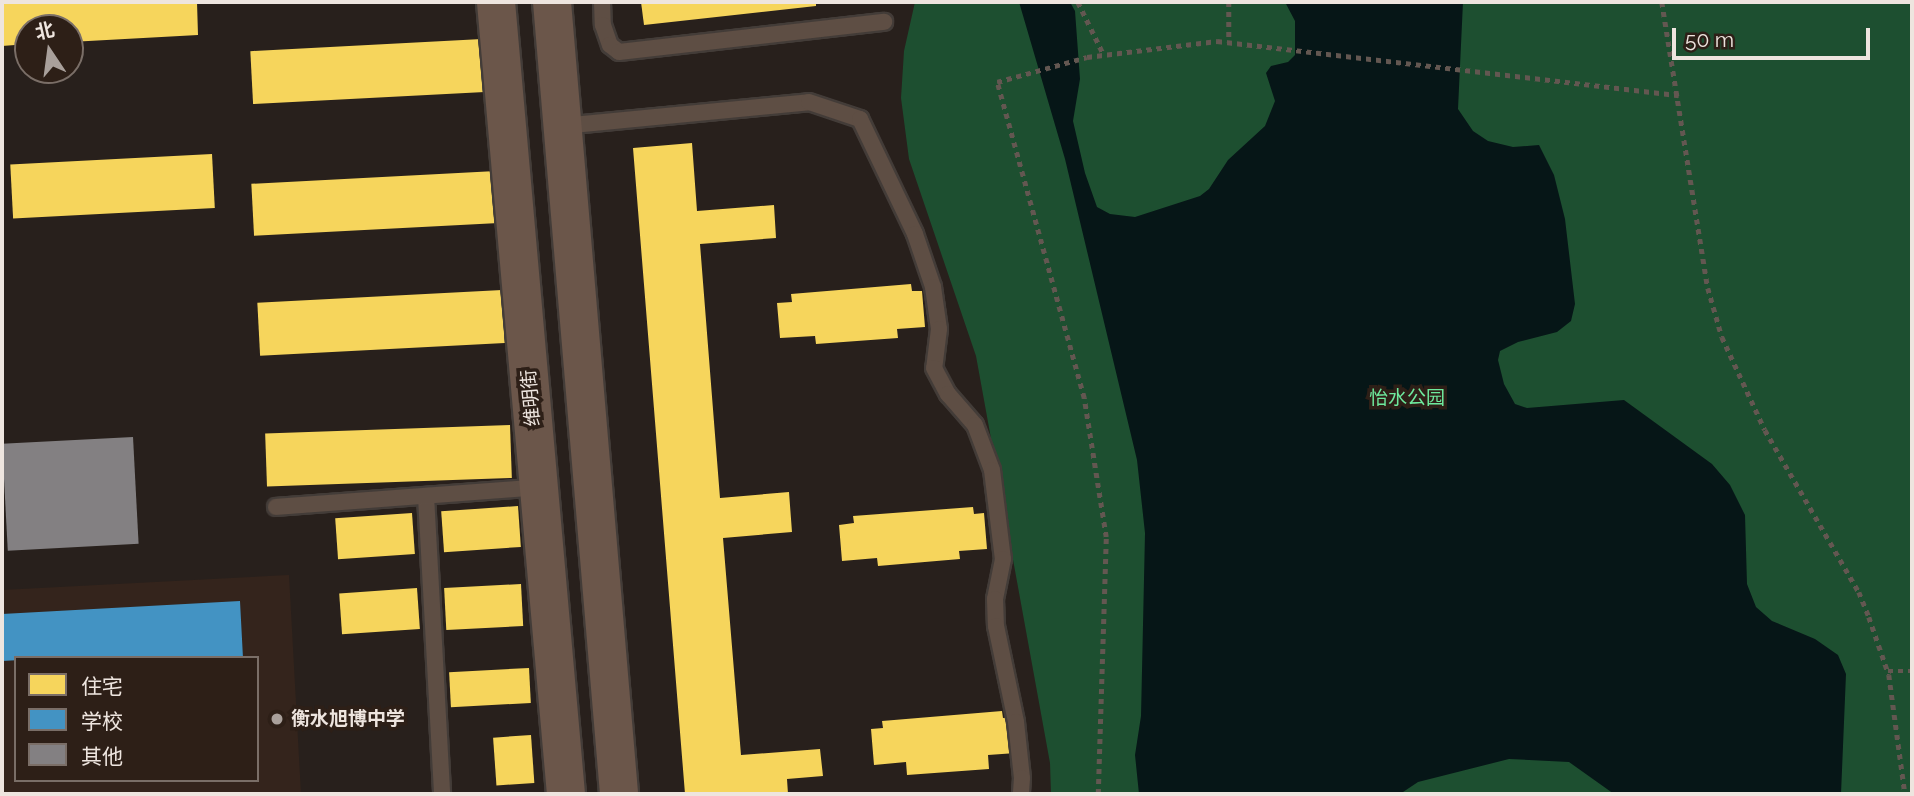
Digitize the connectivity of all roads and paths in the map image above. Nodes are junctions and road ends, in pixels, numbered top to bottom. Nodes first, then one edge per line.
1 (496, 2) edge
2 (552, 2) edge
3 (602, 2) edge
4 (1078, 2) edge
5 (1229, 2) edge
6 (1662, 2) edge
7 (884, 22) dead end
8 (1229, 42) junction
9 (1104, 55) junction
10 (1679, 95) junction
11 (562, 126) junction
12 (539, 487) junction
13 (426, 496) junction
14 (276, 507) dead end
15 (1888, 671) junction
16 (1912, 671) edge
17 (442, 794) edge
18 (566, 794) edge
19 (619, 794) edge
20 (1021, 794) edge
21 (1098, 794) edge
22 (1906, 794) edge

1 - 12 street, 维明街
2 - 11 street
3 - 7 lane
4 - 9 path
5 - 8 path
6 - 10 path
8 - 9 path
8 - 10 path
9 - 21 path
10 - 15 path
11 - 19 street
11 - 20 lane
12 - 13 lane
12 - 18 street, 维明街
13 - 14 lane
13 - 17 lane
15 - 16 path
15 - 22 path

